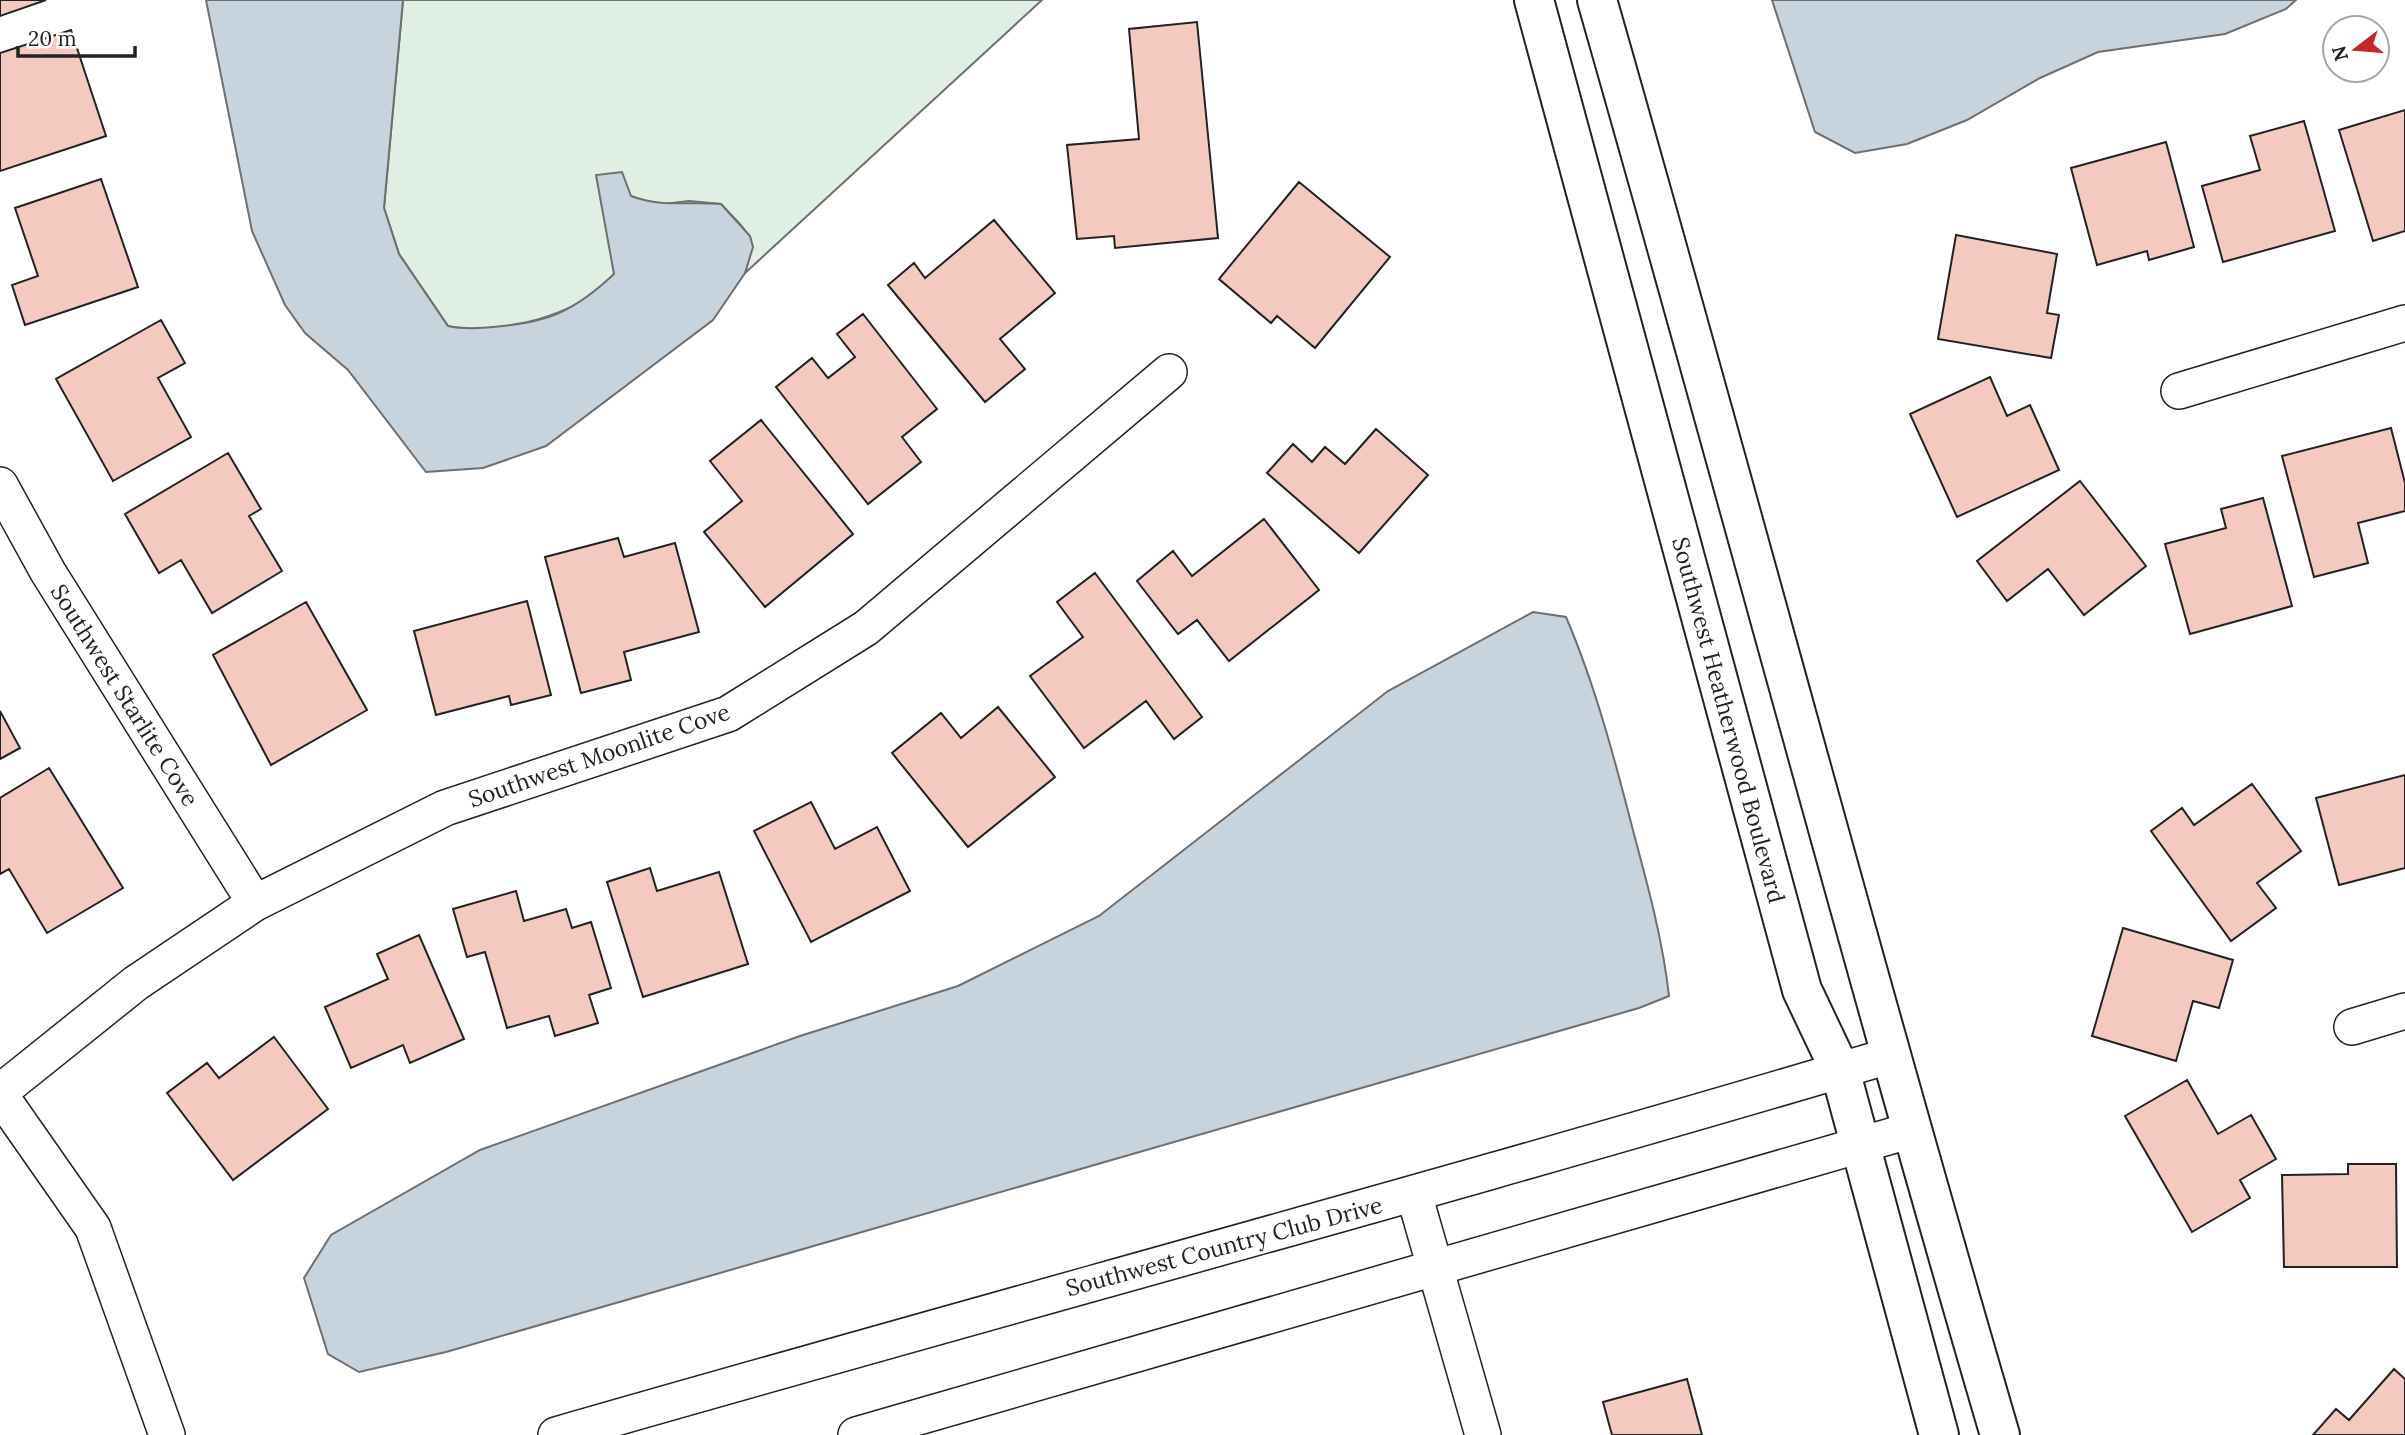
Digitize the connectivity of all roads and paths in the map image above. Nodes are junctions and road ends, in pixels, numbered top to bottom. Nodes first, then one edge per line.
1 (1534, 0) edge
2 (1597, 0) edge
3 (2405, 323) edge
4 (1169, 372) dead end
5 (2179, 390) dead end
6 (0, 485) edge
7 (255, 903) junction
8 (2405, 1012) edge
9 (2352, 1027) dead end
10 (1892, 1055) junction
11 (1840, 1070) junction
12 (0, 1093) edge
13 (1912, 1130) junction
14 (1862, 1144) junction
15 (1414, 1194) junction
16 (1435, 1265) junction
17 (167, 1435) edge
18 (556, 1435) edge
19 (856, 1435) edge
20 (1483, 1435) edge
21 (1939, 1435) edge
22 (2000, 1435) edge

1 - 11 street, Southwest Heatherwood Boulevard
2 - 10 street
3 - 5 street
4 - 7 street, Southwest Moonlite Cove
6 - 7 street, Southwest Starlite Cove
7 - 12 street, Southwest Moonlite Cove
8 - 9 street
10 - 11 street, Southwest Country Club Drive
10 - 13 street
11 - 14 street, Southwest Heatherwood Boulevard
11 - 15 street, Southwest Country Club Drive
12 - 17 street
13 - 14 street
13 - 22 street
14 - 16 street
14 - 21 street, Southwest Heatherwood Boulevard
15 - 16 street
15 - 18 street, Southwest Country Club Drive
16 - 19 street
16 - 20 street

